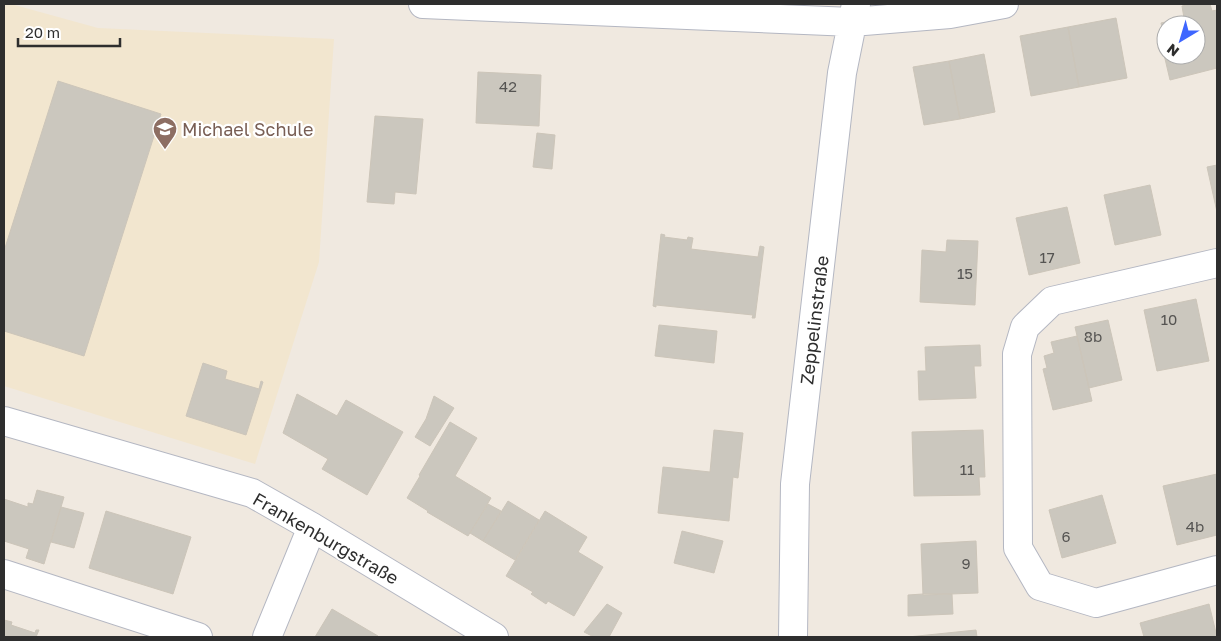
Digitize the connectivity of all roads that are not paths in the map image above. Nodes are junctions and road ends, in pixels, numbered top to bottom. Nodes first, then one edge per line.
1 (423, 4) edge
2 (1004, 4) edge
3 (854, 13) edge
4 (1217, 263) edge
5 (4, 421) edge
6 (312, 527) junction
7 (1217, 570) edge
8 (4, 574) edge
9 (198, 637) edge
10 (267, 637) edge
11 (494, 637) edge
12 (794, 637) edge

1 - 3 street
2 - 3 street
3 - 12 street, Zeppelinstraße
4 - 7 street
5 - 6 street, Frankenburgstraße
6 - 10 street
6 - 11 street, Frankenburgstraße
8 - 9 street

